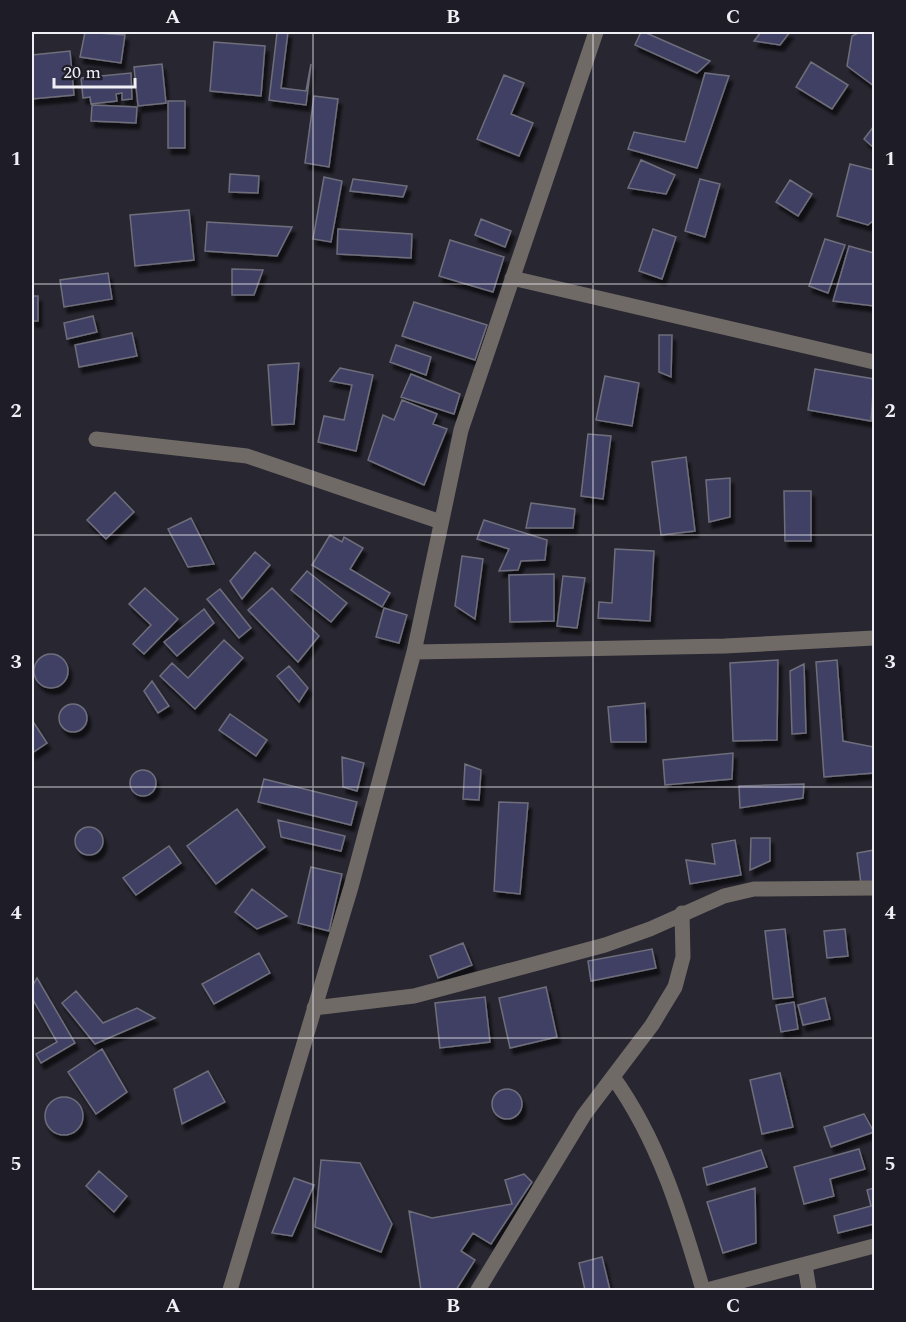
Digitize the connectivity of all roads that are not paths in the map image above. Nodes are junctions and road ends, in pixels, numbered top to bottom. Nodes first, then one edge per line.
1 (596, 32) edge
2 (512, 278) junction
3 (874, 362) edge
4 (96, 439) dead end
5 (441, 522) junction
6 (874, 638) edge
7 (414, 652) junction
8 (874, 888) edge
9 (682, 913) junction
10 (314, 1008) junction
11 (613, 1077) junction
12 (874, 1246) edge
13 (805, 1265) junction
14 (230, 1290) edge
15 (478, 1290) edge
16 (705, 1290) edge
17 (809, 1290) edge

1 - 2 street
2 - 3 street
2 - 5 street
4 - 5 street
5 - 7 street
6 - 7 street
7 - 10 street
8 - 9 street
9 - 10 street
9 - 11 street
10 - 14 street
11 - 15 street
11 - 16 street
12 - 13 street
13 - 16 street
13 - 17 street

